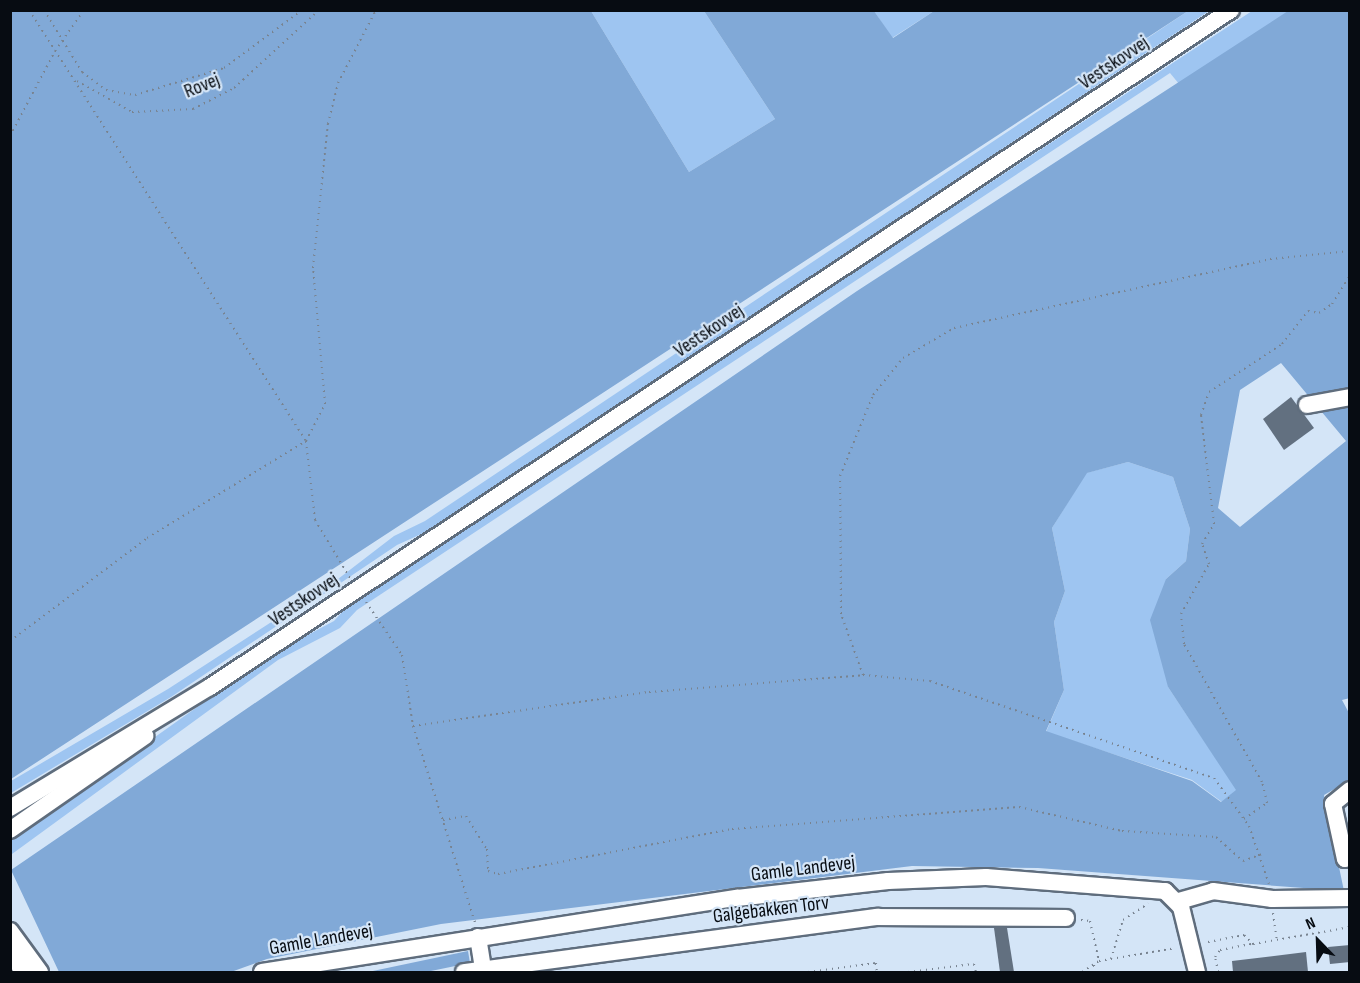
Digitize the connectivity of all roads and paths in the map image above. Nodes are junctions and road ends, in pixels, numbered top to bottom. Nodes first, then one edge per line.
1 (28, 10) edge
2 (44, 10) edge
3 (84, 10) edge
4 (302, 10) edge
5 (319, 10) edge
6 (376, 10) edge
7 (1231, 10) edge
8 (63, 40) junction
9 (55, 51) junction
10 (74, 79) junction
11 (10, 136) edge
12 (1350, 251) edge
13 (1350, 276) edge
14 (1350, 396) edge
15 (1307, 405) dead end
16 (306, 441) junction
17 (351, 581) dead end
18 (363, 598) dead end
19 (10, 640) edge
20 (863, 675) junction
21 (210, 687) junction
22 (414, 726) junction
23 (1350, 790) edge
24 (10, 808) edge
25 (1244, 819) junction
26 (443, 820) junction
27 (10, 830) edge
28 (1262, 854) junction
29 (1350, 858) edge
30 (1149, 888) junction
31 (1350, 898) edge
32 (1272, 899) junction
33 (1179, 901) junction
34 (1066, 918) joint
35 (1350, 927) edge
36 (10, 931) edge
37 (478, 937) junction
38 (1277, 940) junction
39 (1208, 942) dead end
40 (1253, 944) junction
41 (10, 945) edge
42 (1176, 948) dead end
43 (1111, 959) junction
44 (1099, 962) junction
45 (1094, 965) junction
46 (483, 969) junction
47 (831, 971) edge
48 (926, 971) edge
49 (22, 972) edge
50 (40, 972) edge
51 (262, 972) edge
52 (464, 972) edge
53 (808, 972) edge
54 (877, 972) edge
55 (908, 972) edge
56 (976, 972) edge
57 (1082, 972) edge
58 (1095, 972) edge
59 (1197, 972) edge
60 (1218, 972) edge

1 - 9 path
2 - 8 path
3 - 8 path
4 - 8 path
5 - 10 path, Rovej
6 - 16 path
7 - 21 street, Vestskovvej
8 - 9 path
9 - 10 path
9 - 11 path
10 - 16 path
12 - 20 path
13 - 25 path
14 - 15 street
16 - 17 path
16 - 19 path
18 - 22 path
20 - 22 path
20 - 25 path
21 - 24 street, Vestskovvej
21 - 27 street, Vestskovvej
22 - 26 path
23 - 29 street
25 - 28 path
26 - 28 path
26 - 37 path
28 - 32 path
30 - 33 street, Gamle Landevej
30 - 37 street, Gamle Landevej
30 - 43 path
31 - 32 street
32 - 33 street
32 - 38 path
33 - 59 street
34 - 44 path
34 - 46 street, Galgebakken Torv
35 - 38 path
36 - 50 street
37 - 46 street
37 - 51 street, Gamle Landevej
38 - 40 path
39 - 40 path
40 - 60 path
41 - 49 street
42 - 43 path
43 - 44 path
44 - 45 path
45 - 57 path
45 - 58 path
46 - 52 street, Galgebakken Torv
47 - 53 path
47 - 54 path
48 - 55 path
48 - 56 path

